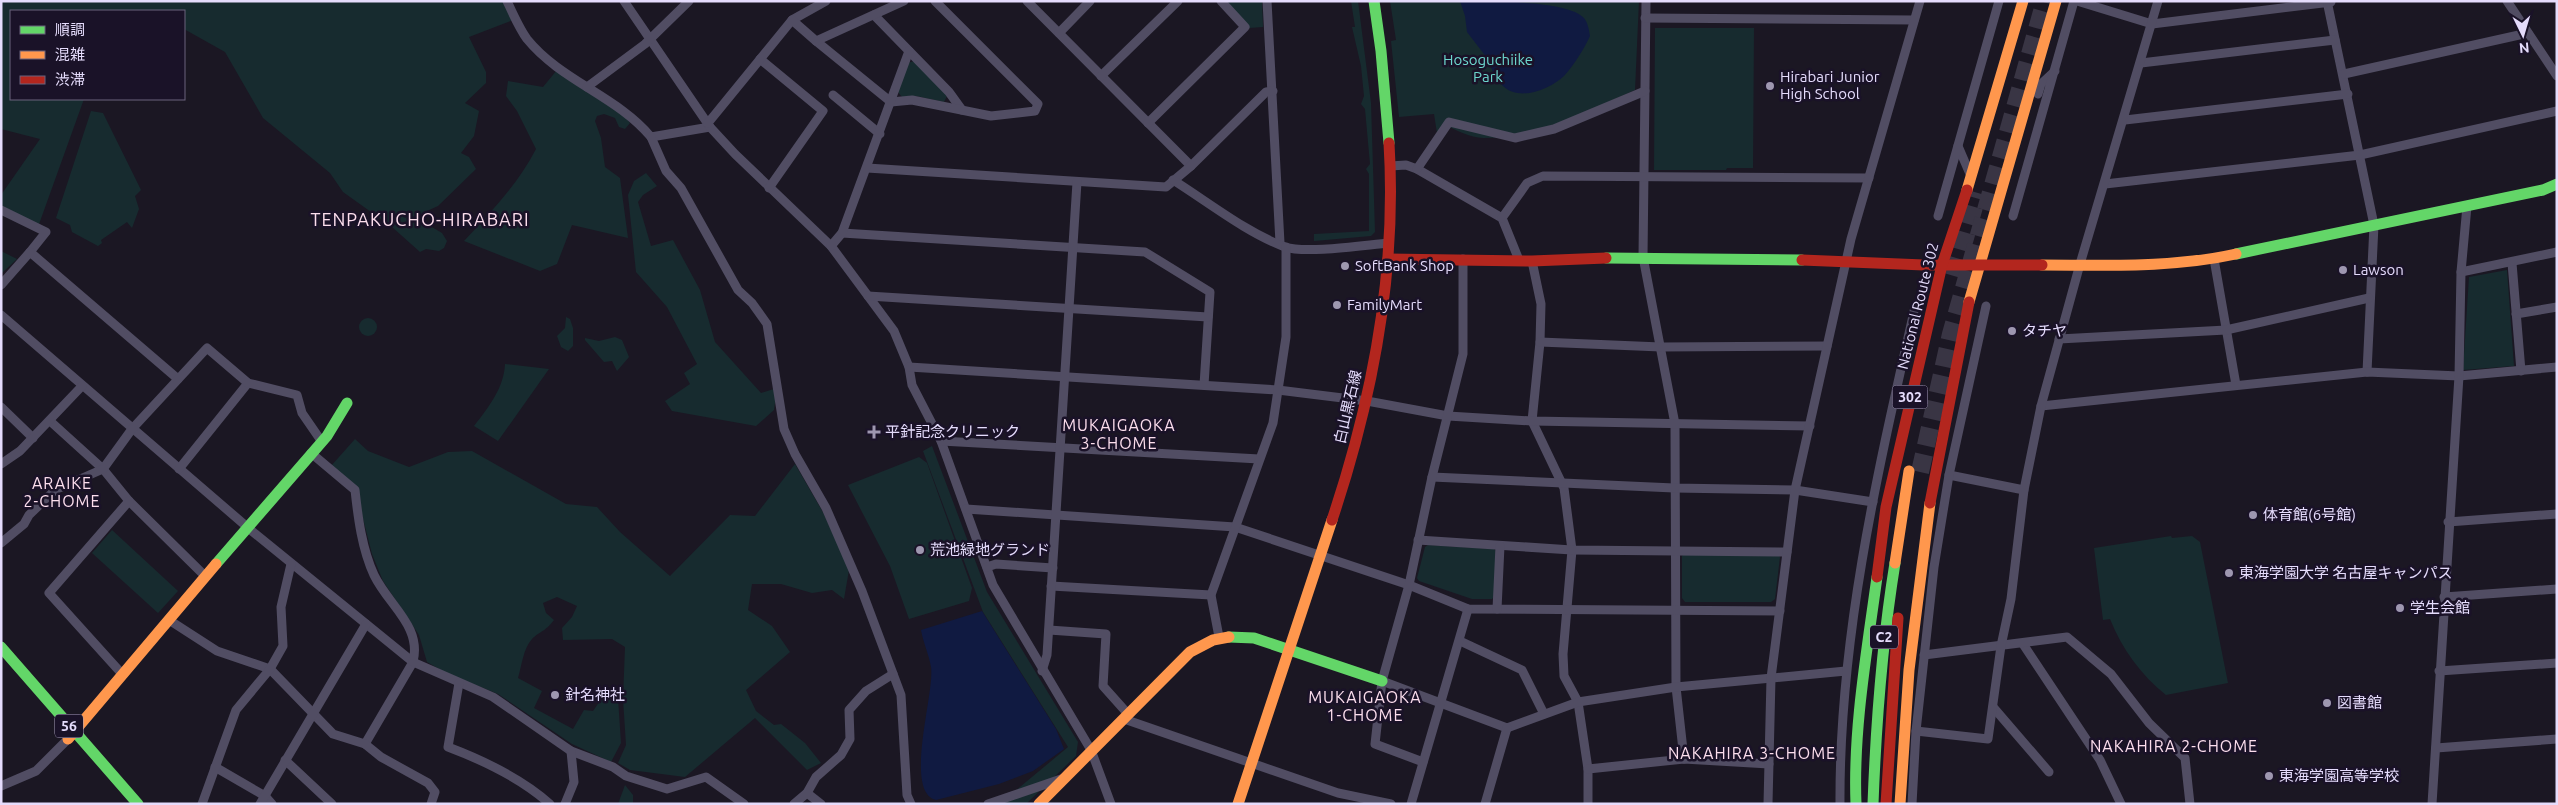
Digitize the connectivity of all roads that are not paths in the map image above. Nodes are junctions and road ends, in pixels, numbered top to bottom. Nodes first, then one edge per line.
1 (507, 1) edge
2 (624, 1) edge
3 (689, 1) edge
4 (826, 1) edge
5 (904, 1) edge
6 (934, 1) edge
7 (1026, 1) edge
8 (1090, 1) edge
9 (1178, 1) edge
10 (1222, 1) edge
11 (1267, 1) edge
12 (1374, 1) edge
13 (1646, 1) edge
14 (1920, 1) edge
15 (1998, 1) edge
16 (2023, 1) edge
17 (2056, 1) edge
18 (2076, 1) edge
19 (2158, 1) edge
20 (2507, 1) edge
21 (2329, 2) edge
22 (2267, 5) edge
23 (874, 15) junction
24 (1645, 18) junction
25 (792, 20) junction
26 (1914, 20) junction
27 (2152, 24) junction
28 (1059, 32) junction
29 (2528, 34) junction
30 (650, 40) junction
31 (2335, 40) junction
32 (816, 41) junction
33 (909, 51) junction
34 (760, 59) junction
35 (2141, 63) junction
36 (2055, 71) junction
37 (2344, 74) junction
38 (1101, 76) junction
39 (2557, 76) edge
40 (587, 87) junction
41 (1273, 91) junction
42 (1645, 91) junction
43 (2348, 94) junction
44 (833, 96) dead end
45 (891, 102) junction
46 (962, 110) junction
47 (2557, 111) edge
48 (2023, 117) junction
49 (2124, 120) junction
50 (1148, 123) junction
51 (709, 125) junction
52 (880, 134) junction
53 (651, 137) junction
54 (1958, 146) junction
55 (2360, 155) junction
56 (1191, 166) junction
57 (1390, 166) junction
58 (867, 168) junction
59 (1418, 169) junction
60 (1971, 177) junction
61 (1643, 178) junction
62 (1869, 178) junction
63 (1173, 180) junction
64 (1076, 182) junction
65 (2104, 184) junction
66 (2557, 184) edge
67 (769, 188) junction
68 (2467, 206) junction
69 (1, 210) edge
70 (1938, 216) dead end
71 (2013, 216) dead end
72 (1502, 218) junction
73 (2374, 225) junction
74 (842, 232) junction
75 (1389, 244) junction
76 (1283, 245) junction
77 (831, 246) junction
78 (1073, 247) junction
79 (30, 252) junction
80 (2557, 252) edge
81 (1643, 257) junction
82 (2214, 258) junction
83 (1388, 259) junction
84 (1463, 259) junction
85 (1519, 260) junction
86 (1532, 261) junction
87 (1847, 261) junction
88 (2512, 262) junction
89 (1979, 264) junction
90 (2080, 264) junction
91 (1942, 266) junction
92 (2461, 272) junction
93 (1, 285) edge
94 (868, 296) junction
95 (2369, 298) junction
96 (1986, 306) dead end
97 (1915, 307) dead end
98 (2557, 307) edge
99 (1069, 308) junction
100 (1966, 311) junction
101 (2516, 314) junction
102 (1, 315) edge
103 (1208, 317) junction
104 (2226, 330) junction
105 (1980, 334) junction
106 (2059, 339) junction
107 (1540, 342) junction
108 (1661, 346) junction
109 (1827, 346) junction
110 (909, 367) junction
111 (2557, 367) edge
112 (2521, 371) junction
113 (2367, 372) junction
114 (1065, 376) junction
115 (2459, 376) junction
116 (178, 379) junction
117 (248, 383) junction
118 (1204, 384) junction
119 (2236, 385) junction
120 (82, 386) junction
121 (1278, 390) junction
122 (1894, 399) junction
123 (1910, 399) junction
124 (1367, 401) junction
125 (347, 403) dead end
126 (2041, 406) junction
127 (1, 407) edge
128 (1448, 416) junction
129 (50, 420) junction
130 (1532, 421) junction
131 (1675, 424) junction
132 (1810, 426) junction
133 (132, 429) junction
134 (33, 438) junction
135 (941, 441) junction
136 (322, 442) junction
137 (1060, 446) junction
138 (311, 453) junction
139 (1259, 459) junction
140 (1, 464) edge
141 (103, 469) junction
142 (179, 469) junction
143 (1949, 475) junction
144 (1432, 477) junction
145 (1562, 484) junction
146 (1674, 488) junction
147 (1795, 490) junction
148 (2024, 490) junction
149 (129, 501) junction
150 (1873, 502) junction
151 (966, 509) junction
152 (2557, 514) edge
153 (1056, 516) junction
154 (2448, 522) junction
155 (247, 527) junction
156 (1235, 527) junction
157 (1418, 540) junction
158 (1, 543) edge
159 (1500, 546) junction
160 (1572, 550) junction
161 (1674, 550) junction
162 (1787, 552) junction
163 (1321, 555) junction
164 (291, 564) junction
165 (986, 567) junction
166 (1052, 568) junction
167 (206, 576) junction
168 (1409, 585) junction
169 (1051, 586) junction
170 (2557, 589) edge
171 (1211, 595) junction
172 (2444, 597) junction
173 (1468, 609) junction
174 (1497, 609) junction
175 (1568, 611) junction
176 (1780, 611) junction
177 (1675, 612) junction
178 (169, 620) junction
179 (366, 624) junction
180 (1049, 630) junction
181 (1219, 637) junction
182 (1460, 641) junction
183 (2023, 644) junction
184 (2001, 646) junction
185 (1, 647) edge
186 (1289, 651) junction
187 (1924, 655) junction
188 (413, 662) junction
189 (1, 663) edge
190 (2557, 663) edge
191 (270, 669) junction
192 (1042, 671) junction
193 (1846, 671) junction
194 (2439, 672) junction
195 (893, 674) junction
196 (123, 675) junction
197 (1771, 678) junction
198 (1382, 682) junction
199 (459, 683) junction
200 (1676, 687) junction
201 (1578, 702) junction
202 (1442, 705) junction
203 (1993, 707) junction
204 (314, 714) junction
205 (1544, 714) junction
206 (1126, 716) junction
207 (1507, 728) junction
208 (1916, 731) junction
209 (71, 736) junction
210 (2557, 739) edge
211 (364, 744) junction
212 (2436, 748) junction
213 (1091, 750) junction
214 (571, 751) junction
215 (285, 760) junction
216 (1684, 760) junction
217 (1252, 762) junction
218 (1423, 762) junction
219 (1769, 764) junction
220 (215, 767) junction
221 (1588, 769) junction
222 (2049, 772) dead end
223 (1063, 778) junction
224 (1, 786) edge
225 (808, 793) junction
226 (262, 800) edge
227 (124, 804) edge
228 (138, 804) edge
229 (202, 804) edge
230 (272, 804) edge
231 (332, 804) edge
232 (431, 804) edge
233 (550, 804) edge
234 (565, 804) edge
235 (744, 804) edge
236 (794, 804) edge
237 (821, 804) edge
238 (911, 804) edge
239 (988, 804) edge
240 (1039, 804) edge
241 (1111, 804) edge
242 (1238, 804) edge
243 (1391, 804) edge
244 (1411, 804) edge
245 (1485, 804) edge
246 (1588, 804) edge
247 (1768, 804) edge
248 (1840, 804) edge
249 (1856, 804) edge
250 (1873, 804) edge
251 (1886, 804) edge
252 (1900, 804) edge
253 (1912, 804) edge
254 (2121, 804) edge
255 (2190, 804) edge
256 (2432, 804) edge

1 - 40 street
2 - 30 street
3 - 30 street
4 - 25 street
5 - 23 street
6 - 46 street
7 - 28 street
8 - 28 street
9 - 38 street
10 - 50 street
11 - 41 street
12 - 57 main road, 白山黒石線
13 - 24 street
14 - 26 street
15 - 54 street
16 - 60 main road, National Route 302 / 302
17 - 48 main road, 302
18 - 27 street
18 - 36 street
19 - 27 street
20 - 29 street
21 - 22 street
21 - 31 street
22 - 27 street
23 - 32 street
23 - 33 street
24 - 26 street
24 - 42 street
25 - 32 street
25 - 34 street
26 - 62 street
27 - 35 street
28 - 38 street
29 - 37 street
29 - 39 street
30 - 40 street
30 - 51 street
31 - 35 street
31 - 37 street
32 - 45 street
33 - 45 street
33 - 46 street
34 - 51 street
34 - 67 street
35 - 49 street
36 - 48 street
36 - 71 street
37 - 43 street
38 - 50 street
40 - 53 street
41 - 56 street
41 - 76 street
42 - 59 street
42 - 61 street
43 - 49 street
43 - 55 street
44 - 52 street
45 - 46 street
45 - 52 street
47 - 55 street
48 - 89 main road, 302
49 - 65 street
50 - 56 street
51 - 53 street
51 - 67 street
52 - 58 street
53 - 195 street
54 - 60 street
54 - 70 street
55 - 65 street
55 - 73 street
56 - 63 street
57 - 59 street
57 - 75 main road, 白山黒石線
58 - 64 street
58 - 74 street
59 - 72 street
60 - 91 main road, National Route 302 / 302
61 - 62 street
61 - 72 street
61 - 81 street
62 - 87 street
63 - 64 street
63 - 76 street
64 - 78 street
65 - 90 street
66 - 68 main road
67 - 77 street
68 - 73 main road
68 - 92 street
69 - 79 street
72 - 85 street
73 - 82 main road
73 - 95 street
74 - 77 street
74 - 78 street
75 - 76 street
75 - 83 main road, 白山黒石線
76 - 121 street
77 - 94 street
78 - 99 street
78 - 103 street
79 - 93 street
79 - 116 street
80 - 88 street
81 - 86 main road
81 - 87 main road
81 - 108 street
82 - 90 main road
82 - 104 street
83 - 84 main road
83 - 124 main road, 白山黒石線
84 - 85 main road
84 - 128 street
85 - 86 main road
86 - 107 street
87 - 91 main road
87 - 109 street
88 - 92 street
88 - 101 street
89 - 90 main road
89 - 91 main road
89 - 100 main road, 302
90 - 106 street
91 - 123 main road, National Route 302 / 302
92 - 115 street
94 - 99 street
94 - 110 street
95 - 104 street
95 - 113 street
96 - 105 street
97 - 122 street
98 - 101 street
99 - 103 street
99 - 114 street
100 - 105 street
100 - 252 main road, 302
101 - 112 street
102 - 120 street
103 - 118 street
104 - 106 street
104 - 119 street
105 - 143 street
106 - 126 street
107 - 108 street
107 - 130 street
108 - 109 street
108 - 131 street
109 - 132 street
110 - 114 street
110 - 135 street
111 - 112 street
112 - 115 street
113 - 115 street
113 - 119 street
114 - 118 street
114 - 137 street
115 - 154 street
116 - 117 street
116 - 133 street
117 - 136 street
117 - 142 street
118 - 121 street
119 - 126 street
120 - 129 street
120 - 133 street
121 - 124 street
121 - 139 street
122 - 123 street
122 - 150 street
123 - 249 main road, National Route 302 / 302
124 - 128 street
124 - 163 main road, 白山黒石線
125 - 136 main road
126 - 148 street
127 - 134 street
128 - 130 street
128 - 144 street
129 - 134 street
129 - 141 street
130 - 131 street
130 - 145 street
131 - 132 street
131 - 146 street
132 - 147 street
133 - 141 street
133 - 142 street
134 - 140 street
135 - 137 street
135 - 151 street
136 - 138 main road
137 - 139 street
137 - 153 street
138 - 155 main road
138 - 188 street
139 - 156 street
141 - 149 street
141 - 158 street
142 - 155 street
143 - 148 street
143 - 187 street
144 - 145 street
144 - 157 street
145 - 146 street
145 - 160 street
146 - 147 street
146 - 161 street
147 - 150 street
147 - 162 street
148 - 184 street
149 - 167 street
149 - 196 street
150 - 193 street
151 - 153 street
151 - 165 street
152 - 154 street
153 - 156 street
153 - 166 street
154 - 172 street
155 - 164 street
155 - 167 main road
156 - 163 street
156 - 171 street
157 - 159 street
157 - 168 street
159 - 160 street
159 - 174 street
160 - 161 street
160 - 175 street
161 - 162 street
161 - 177 street
162 - 176 street
163 - 168 street
163 - 186 main road, 白山黒石線
164 - 179 street
164 - 191 street
165 - 166 street
165 - 192 street
166 - 169 street
167 - 178 main road
168 - 173 street
168 - 198 street
169 - 171 street
169 - 180 street
170 - 172 street
171 - 181 street
172 - 194 street
173 - 174 street
173 - 182 street
174 - 175 street
175 - 177 street
175 - 201 street
176 - 177 street
176 - 197 street
177 - 200 street
178 - 191 street
178 - 196 main road
179 - 188 street
179 - 204 street
180 - 192 street
180 - 206 street
181 - 186 main road
181 - 206 main road
182 - 202 street
182 - 205 street
183 - 184 street
183 - 254 street
183 - 255 street
184 - 187 street
184 - 203 street
185 - 209 main road, 56
186 - 198 main road
186 - 217 main road, 白山黒石線
187 - 208 street
188 - 199 street
188 - 211 street
189 - 209 main road, 56
190 - 194 street
191 - 204 street
191 - 220 street
192 - 213 street
193 - 197 street
193 - 248 street
194 - 212 street
195 - 225 street
195 - 238 street
196 - 209 main road
197 - 200 street
197 - 219 street
198 - 202 street
198 - 218 street
199 - 214 street
199 - 233 street
200 - 201 street
200 - 216 street
201 - 205 street
201 - 221 street
202 - 207 street
202 - 218 street
203 - 208 street
203 - 222 street
204 - 211 street
204 - 215 street
205 - 207 street
206 - 213 main road
206 - 217 street
207 - 245 street
208 - 253 street
209 - 224 street
209 - 227 main road, 56
209 - 228 main road, 56
210 - 212 street
211 - 232 street
212 - 256 street
213 - 223 main road
213 - 241 street
214 - 234 street
214 - 235 street
215 - 226 street
215 - 231 street
216 - 219 street
216 - 221 street
217 - 242 main road, 白山黒石線
217 - 243 street
218 - 244 street
219 - 247 street
220 - 226 street
220 - 229 street
221 - 246 street
223 - 239 street
223 - 240 main road
225 - 236 street
225 - 237 street
226 - 230 street
250 - 251 main road, C2

